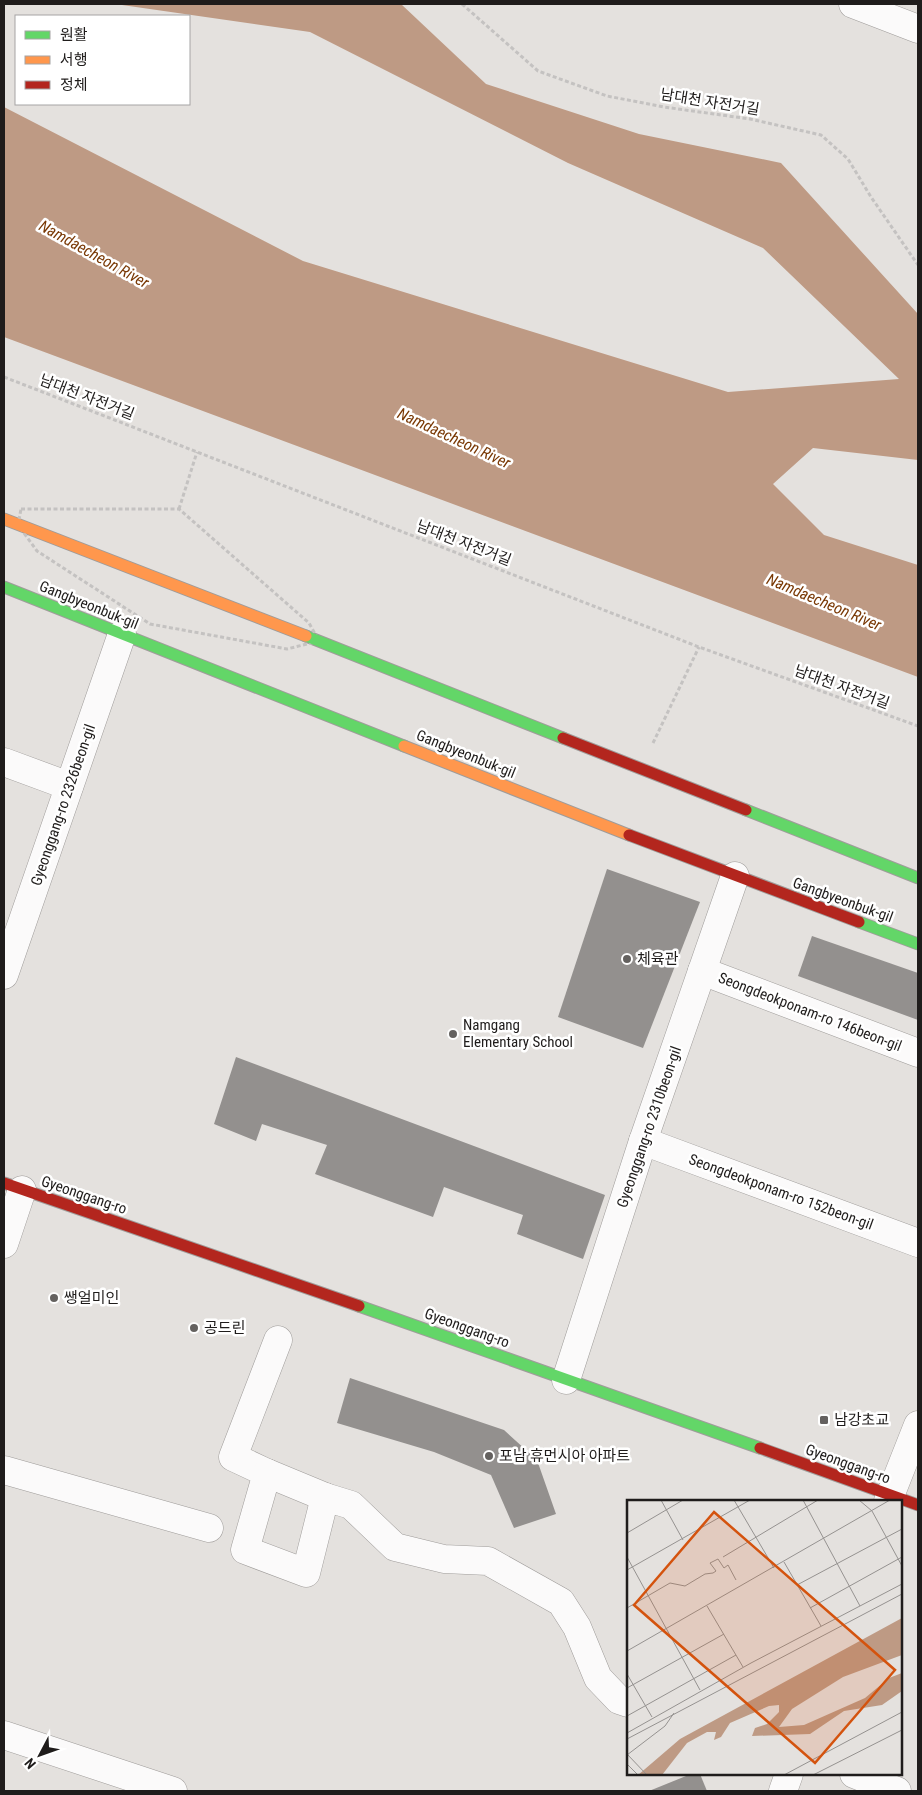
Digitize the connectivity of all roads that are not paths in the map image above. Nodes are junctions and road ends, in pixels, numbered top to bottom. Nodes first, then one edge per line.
1 (852, 4) edge
2 (918, 29) edge
3 (4, 519) edge
4 (4, 587) edge
5 (122, 634) junction
6 (4, 762) edge
7 (69, 786) junction
8 (736, 876) junction
9 (918, 878) edge
10 (918, 944) edge
11 (702, 971) junction
12 (4, 972) edge
13 (918, 1053) edge
14 (643, 1141) junction
15 (13, 1186) edge
16 (918, 1243) edge
17 (4, 1244) edge
18 (278, 1340) dead end
19 (566, 1380) junction
20 (918, 1425) edge
21 (4, 1470) edge
22 (267, 1473) junction
23 (325, 1497) junction
24 (889, 1498) edge
25 (902, 1501) edge
26 (918, 1505) edge
27 (209, 1528) dead end
28 (627, 1703) edge
29 (4, 1735) edge
30 (789, 1775) edge
31 (857, 1775) edge
32 (172, 1791) edge
33 (783, 1791) edge
34 (897, 1791) edge

1 - 2 street
3 - 9 street
4 - 5 street, Gangbyeonbuk-gil
5 - 7 street, Gyeonggang-ro 2326beon-gil
5 - 8 street, Gangbyeonbuk-gil
6 - 7 street
7 - 12 street, Gyeonggang-ro 2326beon-gil
8 - 10 street, Gangbyeonbuk-gil
8 - 11 street, Gyeonggang-ro 2310beon-gil
11 - 13 street, Seongdeokponam-ro 146beon-gil
11 - 14 street, Gyeonggang-ro 2310beon-gil
14 - 16 street, Seongdeokponam-ro 152beon-gil
14 - 19 street, Gyeonggang-ro 2310beon-gil
15 - 17 street
15 - 19 street, Gyeonggang-ro
18 - 22 street
19 - 24 street, Gyeonggang-ro
20 - 24 street
21 - 27 street
22 - 23 street
22 - 23 street
23 - 28 street
25 - 26 street, Gyeonggang-ro
29 - 32 street
30 - 33 street
31 - 34 street

